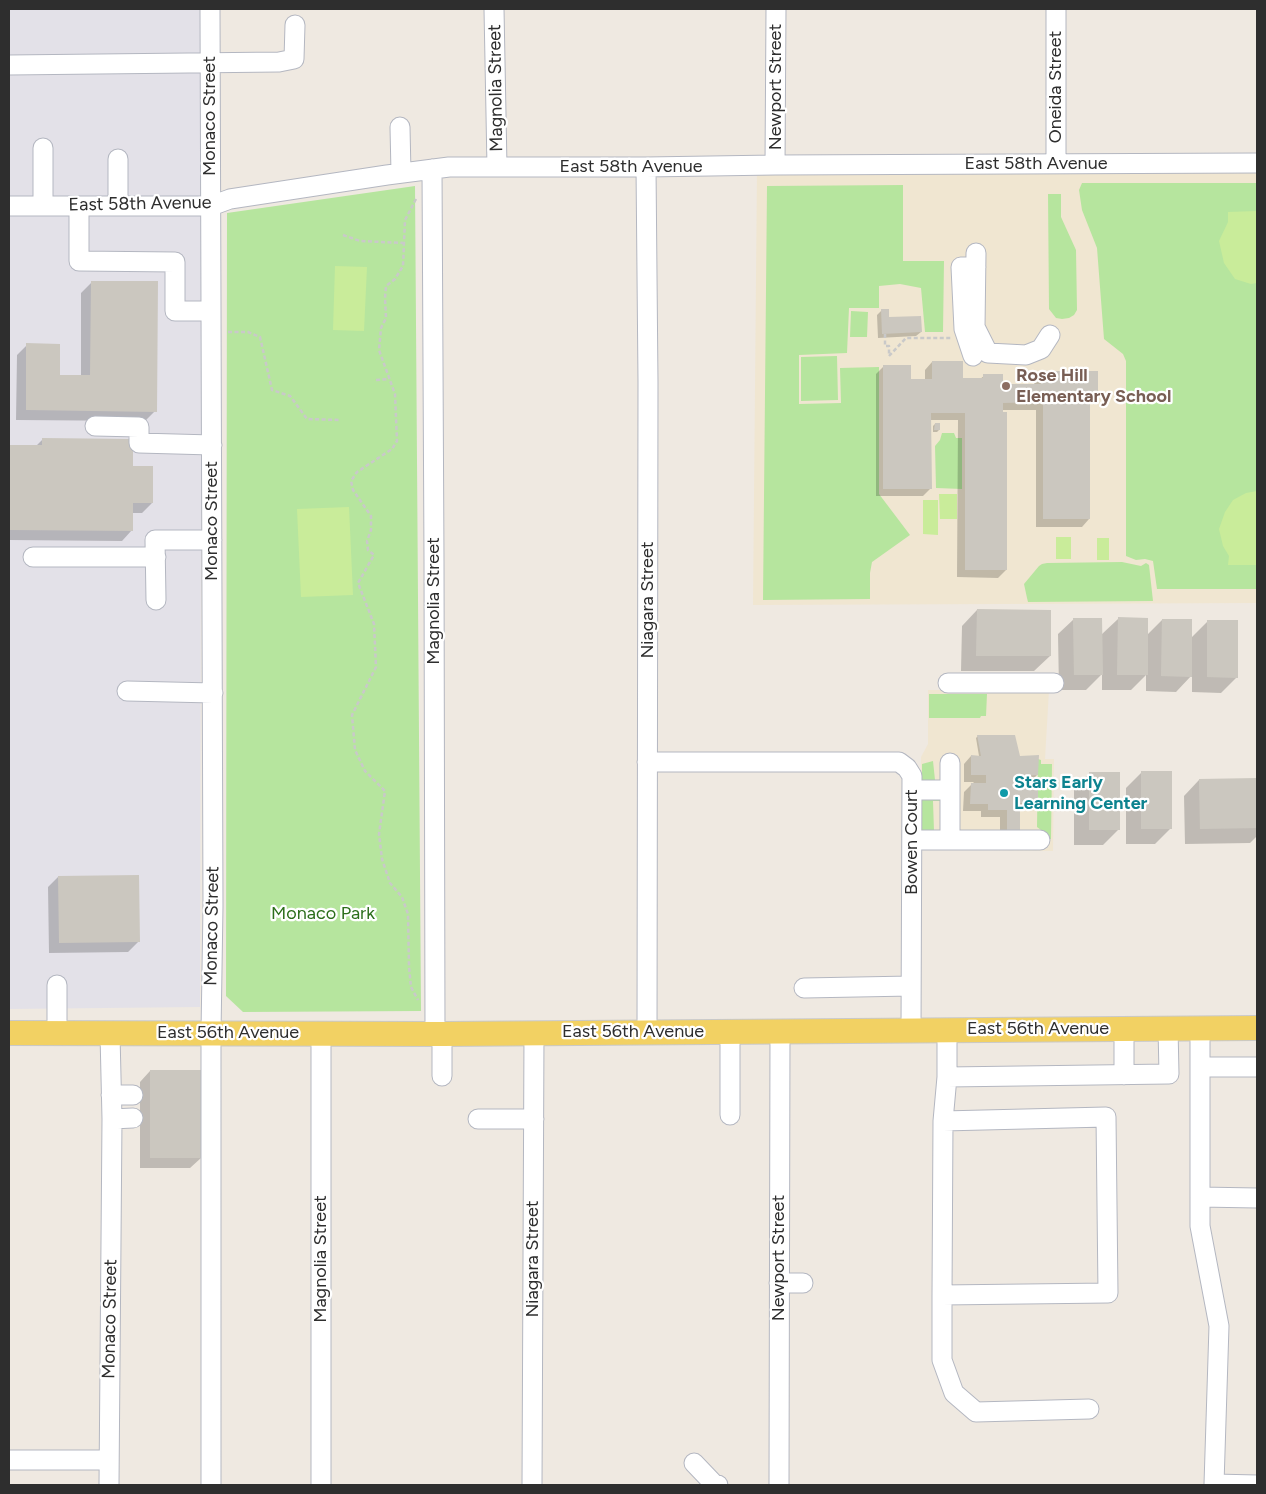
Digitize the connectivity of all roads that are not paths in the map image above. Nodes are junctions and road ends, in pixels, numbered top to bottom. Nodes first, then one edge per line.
1 (210, 9) edge
2 (494, 9) edge
3 (776, 9) edge
4 (1056, 9) edge
5 (295, 25) dead end
6 (210, 62) junction
7 (9, 65) edge
8 (400, 127) dead end
9 (43, 148) dead end
10 (118, 160) dead end
11 (1257, 163) edge
12 (1056, 164) junction
13 (775, 165) junction
14 (497, 166) junction
15 (646, 168) junction
16 (432, 169) junction
17 (401, 173) junction
18 (9, 206) edge
19 (43, 206) junction
20 (79, 206) junction
21 (118, 206) junction
22 (211, 206) junction
23 (211, 311) junction
24 (1050, 335) dead end
25 (973, 356) dead end
26 (95, 426) dead end
27 (212, 445) junction
28 (212, 540) junction
29 (156, 556) junction
30 (33, 557) dead end
31 (156, 600) dead end
32 (948, 683) dead end
33 (1054, 683) dead end
34 (127, 691) dead end
35 (212, 693) junction
36 (647, 762) junction
37 (950, 763) dead end
38 (912, 790) junction
39 (950, 790) junction
40 (912, 840) junction
41 (950, 840) junction
42 (1040, 840) dead end
43 (57, 985) dead end
44 (911, 986) junction
45 (804, 988) dead end
46 (1168, 1028) junction
47 (1200, 1028) junction
48 (1257, 1028) edge
49 (947, 1029) junction
50 (1124, 1029) junction
51 (911, 1030) junction
52 (780, 1031) junction
53 (647, 1032) junction
54 (730, 1032) junction
55 (9, 1033) edge
56 (210, 1033) junction
57 (321, 1033) junction
58 (534, 1033) junction
59 (57, 1034) junction
60 (110, 1034) junction
61 (438, 1034) junction
62 (1200, 1067) junction
63 (1257, 1067) edge
64 (1124, 1075) junction
65 (442, 1076) dead end
66 (947, 1077) junction
67 (111, 1095) junction
68 (133, 1095) dead end
69 (730, 1114) dead end
70 (133, 1118) dead end
71 (112, 1119) junction
72 (478, 1119) dead end
73 (534, 1119) junction
74 (943, 1121) junction
75 (1200, 1197) junction
76 (1257, 1198) edge
77 (779, 1283) junction
78 (803, 1283) dead end
79 (942, 1295) junction
80 (1089, 1409) dead end
81 (9, 1460) edge
82 (108, 1460) junction
83 (694, 1464) dead end
84 (108, 1485) edge
85 (211, 1485) edge
86 (321, 1485) edge
87 (532, 1485) edge
88 (718, 1485) edge
89 (779, 1485) edge
90 (1257, 1485) edge

1 - 6 street, Monaco Street
2 - 14 street, Magnolia Street
3 - 13 street, Newport Street
4 - 12 street, Oneida Street
5 - 6 street
6 - 7 street
6 - 22 street, Monaco Street
8 - 17 street
9 - 19 street
10 - 21 street
11 - 12 street, East 58th Avenue
12 - 13 street, East 58th Avenue
13 - 15 street, East 58th Avenue
14 - 15 street, East 58th Avenue
14 - 16 street, East 58th Avenue
15 - 36 street, Niagara Street
16 - 17 street, East 58th Avenue
16 - 61 street, Magnolia Street
17 - 22 street, East 58th Avenue
18 - 19 street, East 58th Avenue
19 - 20 street, East 58th Avenue
20 - 21 street, East 58th Avenue
20 - 23 street
21 - 22 street, East 58th Avenue
22 - 23 street, Monaco Street
23 - 27 street, Monaco Street
24 - 25 street
26 - 27 street
27 - 28 street, Monaco Street
28 - 29 street
28 - 35 street, Monaco Street
29 - 30 street
29 - 31 street
32 - 33 street
34 - 35 street
35 - 56 street, Monaco Street
36 - 38 street, Bowen Court
36 - 53 street, Niagara Street
37 - 39 street
38 - 39 street
38 - 40 street, Bowen Court
39 - 41 street
40 - 41 street
40 - 44 street, Bowen Court
41 - 42 street
43 - 59 street
44 - 45 street
44 - 51 street, Bowen Court
46 - 47 main road, East 56th Avenue
46 - 50 main road, East 56th Avenue
46 - 64 street
47 - 48 main road, East 56th Avenue
47 - 62 street
49 - 50 main road, East 56th Avenue
49 - 51 main road, East 56th Avenue
49 - 66 street
50 - 64 street
51 - 52 main road, East 56th Avenue
52 - 54 main road, East 56th Avenue
52 - 77 street, Newport Street
53 - 54 main road, East 56th Avenue
53 - 58 main road, East 56th Avenue
54 - 69 street
55 - 59 main road, East 56th Avenue
56 - 57 main road, East 56th Avenue
56 - 60 main road, East 56th Avenue
56 - 85 street, Monaco Street
57 - 61 main road, East 56th Avenue
57 - 86 street, Magnolia Street
58 - 61 main road, East 56th Avenue
58 - 73 street, Niagara Street
59 - 60 main road, East 56th Avenue
60 - 67 street, Monaco Street
61 - 65 street, Magnolia Street
62 - 63 street
62 - 75 street
64 - 66 street
66 - 74 street
67 - 68 street
67 - 71 street, Monaco Street
70 - 71 street
71 - 82 street, Monaco Street
72 - 73 street
73 - 87 street, Niagara Street
74 - 79 street
74 - 79 street
75 - 76 street
75 - 90 street
77 - 78 street
77 - 89 street, Newport Street
79 - 80 street
81 - 82 street
82 - 84 street, Monaco Street
83 - 88 street

